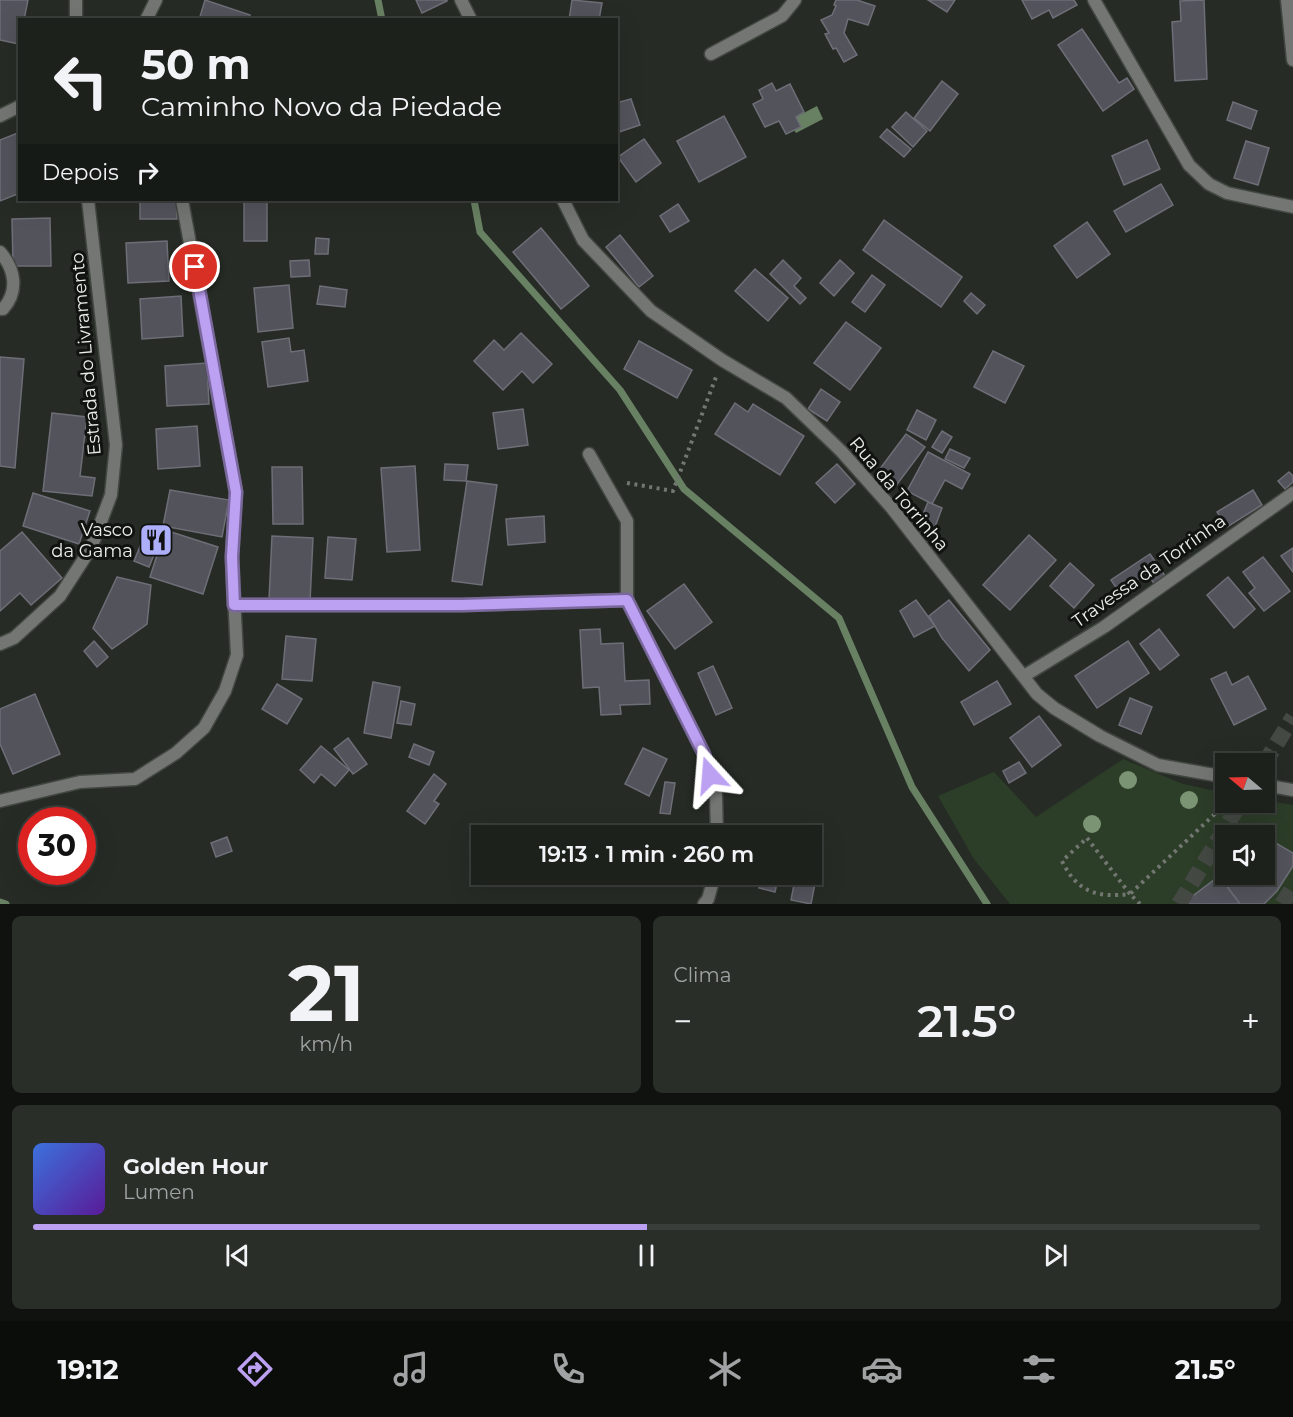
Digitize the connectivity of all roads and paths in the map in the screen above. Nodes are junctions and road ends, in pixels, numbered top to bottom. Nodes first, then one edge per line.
1 (76, 0) edge
2 (156, 0) edge
3 (462, 0) edge
4 (795, 0) edge
5 (1094, 0) edge
6 (1287, 0) edge
7 (76, 18) edge
8 (147, 18) edge
9 (470, 18) edge
10 (711, 54) dead end
11 (1293, 60) edge
12 (18, 107) edge
13 (0, 116) edge
14 (88, 201) edge
15 (182, 201) edge
16 (564, 201) edge
17 (1293, 207) edge
18 (0, 252) edge
19 (0, 309) edge
20 (723, 360) junction
21 (589, 454) dead end
22 (620, 482) dead end
23 (1293, 493) edge
24 (627, 600) junction
25 (234, 605) junction
26 (0, 644) edge
27 (1024, 676) junction
28 (1215, 775) edge
29 (1275, 787) edge
30 (1293, 790) edge
31 (0, 801) edge
32 (1216, 813) edge
33 (717, 825) edge
34 (712, 885) edge
35 (1130, 894) junction
36 (704, 904) edge
37 (1140, 904) edge

1 - 7 street
2 - 8 street
3 - 9 street
4 - 10 street
5 - 17 street
6 - 11 street
12 - 13 street
14 - 26 street, Estrada do Livramento
15 - 25 street
16 - 20 street, Rua da Torrinha
18 - 19 street
20 - 22 path
20 - 27 street, Rua da Torrinha
21 - 24 street
23 - 27 street, Travessa da Torrinha
24 - 25 street
24 - 33 street
25 - 31 street
27 - 28 street, Rua da Torrinha
29 - 30 street
32 - 35 path
34 - 36 street
35 - 35 path
35 - 37 path

